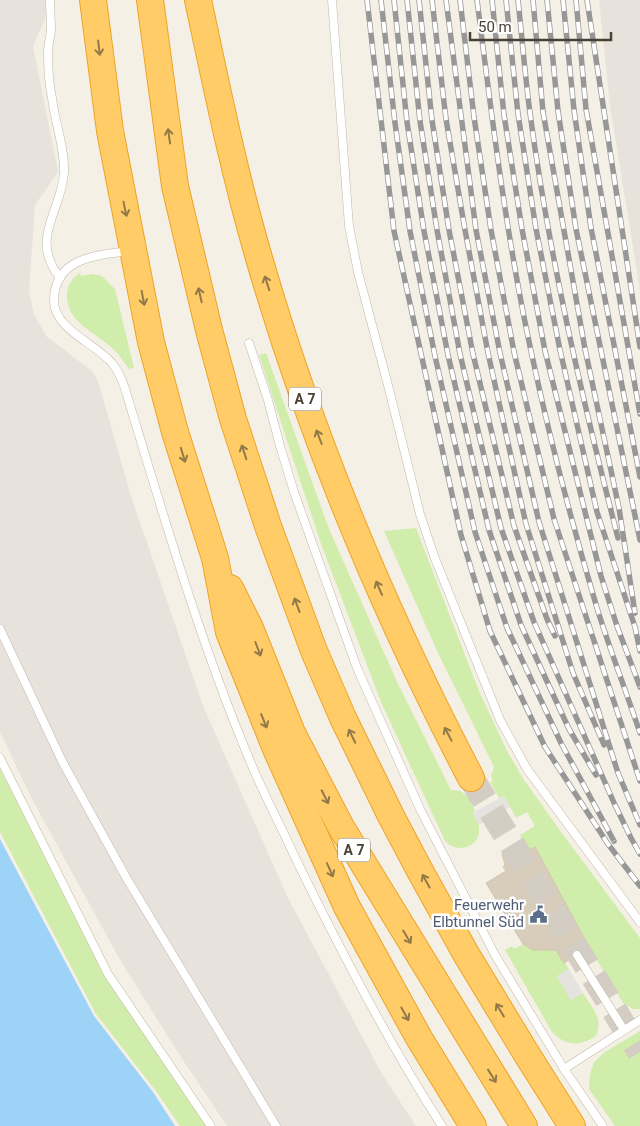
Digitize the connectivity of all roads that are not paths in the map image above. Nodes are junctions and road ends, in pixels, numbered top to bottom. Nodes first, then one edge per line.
1 (50, 0) edge
2 (93, 0) edge
3 (198, 0) edge
4 (332, 0) edge
5 (152, 5) edge
6 (134, 250) junction
7 (60, 278) junction
8 (249, 344) dead end
9 (215, 558) junction
10 (0, 629) edge
11 (0, 758) edge
12 (471, 778) tunnel mouth
13 (640, 922) edge
14 (577, 955) dead end
15 (640, 1020) edge
16 (624, 1030) junction
17 (564, 1069) junction
18 (211, 1126) edge
19 (276, 1126) edge
20 (442, 1126) edge
21 (473, 1126) edge
22 (524, 1126) edge
23 (572, 1126) edge
24 (603, 1126) edge

1 - 7 lane
2 -> 6 highway, A 7
12 -> 3 highway, A 7
4 - 13 lane
23 -> 5 highway
6 - 7 lane
6 -> 9 highway, A 7
7 - 20 lane
8 - 17 lane
9 -> 21 highway, A 7
9 -> 22 highway, A 7
10 - 19 lane
11 - 18 lane
14 - 16 lane
15 - 16 lane
16 - 17 lane
17 - 24 lane

